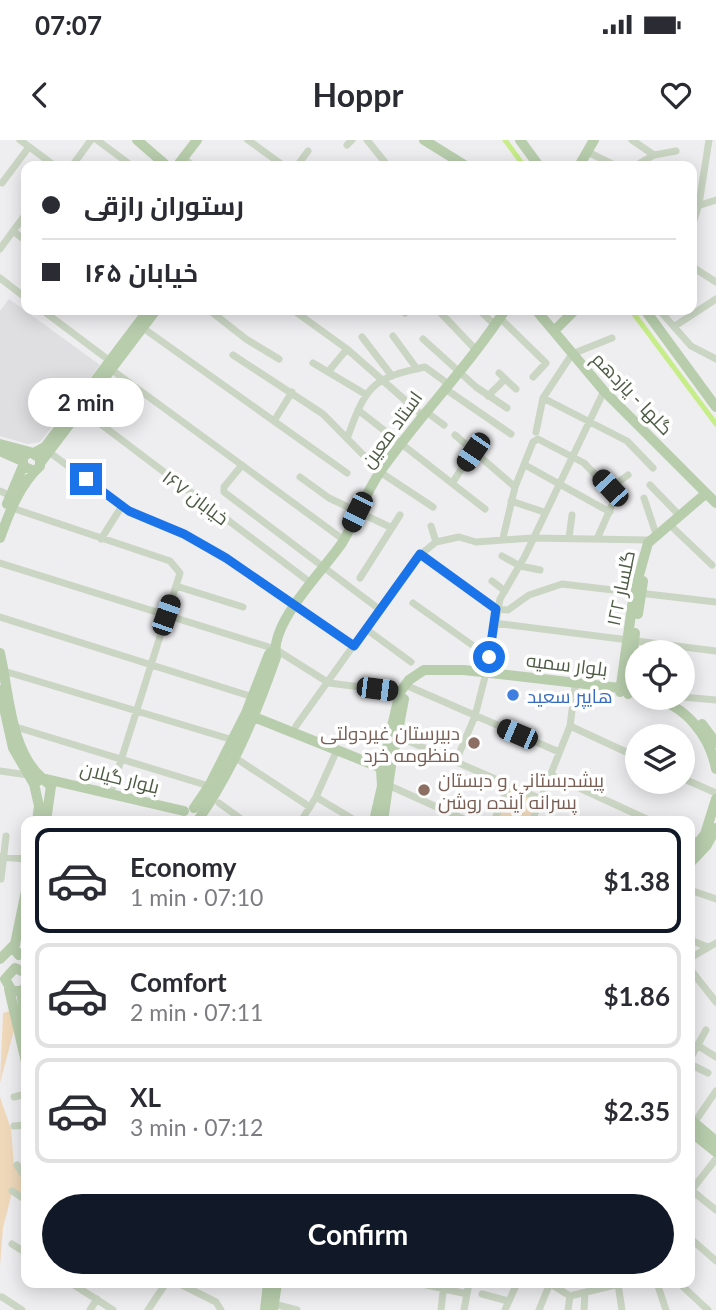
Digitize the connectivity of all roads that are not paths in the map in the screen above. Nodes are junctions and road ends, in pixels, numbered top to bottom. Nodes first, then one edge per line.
1 (20, 140) edge
2 (94, 140) edge
3 (137, 140) edge
4 (147, 140) edge
5 (197, 140) edge
6 (248, 140) edge
7 (367, 140) edge
8 (424, 140) edge
9 (520, 140) edge
10 (594, 140) edge
11 (632, 140) edge
12 (709, 140) edge
13 (29, 147) junction
14 (308, 151) dead end
15 (676, 151) dead end
16 (586, 152) junction
17 (654, 155) junction
18 (48, 161) edge
19 (76, 161) edge
20 (125, 161) edge
21 (161, 161) edge
22 (176, 161) edge
23 (181, 161) edge
24 (277, 161) edge
25 (301, 161) edge
26 (384, 161) edge
27 (458, 161) edge
28 (535, 161) edge
29 (582, 161) edge
30 (605, 161) edge
31 (644, 161) edge
32 (1, 183) edge
33 (697, 197) edge
34 (716, 200) edge
35 (697, 205) edge
36 (21, 221) edge
37 (13, 231) junction
38 (21, 237) edge
39 (0, 249) edge
40 (697, 270) edge
41 (0, 278) edge
42 (716, 282) edge
43 (21, 294) edge
44 (716, 299) edge
45 (697, 312) edge
46 (51, 315) edge
47 (146, 315) edge
48 (152, 315) edge
49 (215, 315) edge
50 (300, 315) edge
51 (443, 315) edge
52 (540, 315) edge
53 (570, 315) edge
54 (656, 315) edge
55 (658, 315) edge
56 (692, 315) edge
57 (500, 318) edge
58 (675, 326) junction
59 (143, 328) junction
60 (554, 331) junction
61 (393, 336) dead end
62 (362, 337) dead end
63 (612, 338) dead end
64 (423, 339) dead end
65 (347, 349) junction
66 (475, 349) junction
67 (572, 354) junction
68 (233, 355) dead end
69 (279, 359) dead end
70 (716, 359) edge
71 (313, 363) dead end
72 (111, 366) junction
73 (417, 369) junction
74 (457, 371) junction
75 (328, 372) junction
76 (392, 376) junction
77 (533, 377) dead end
78 (379, 380) junction
79 (445, 385) junction
80 (516, 388) dead end
81 (604, 391) junction
82 (292, 392) junction
83 (365, 394) junction
84 (488, 396) junction
85 (543, 398) junction
86 (716, 407) edge
87 (507, 408) dead end
88 (82, 410) junction
89 (358, 410) junction
90 (423, 413) junction
91 (274, 421) junction
92 (589, 421) junction
93 (444, 425) dead end
94 (511, 434) dead end
95 (454, 435) dead end
96 (348, 436) junction
97 (535, 436) junction
98 (0, 444) edge
99 (400, 444) junction
100 (0, 450) edge
101 (32, 452) junction
102 (49, 452) junction
103 (473, 452) junction
104 (572, 456) junction
105 (41, 462) junction
106 (23, 463) junction
107 (242, 465) junction
108 (525, 465) junction
109 (653, 468) dead end
110 (34, 471) junction
111 (380, 472) junction
112 (347, 473) dead end
113 (628, 475) dead end
114 (300, 477) dead end
115 (453, 482) junction
116 (559, 483) junction
117 (650, 485) dead end
118 (515, 487) junction
119 (610, 488) junction
120 (0, 491) edge
121 (11, 496) junction
122 (714, 497) edge
123 (644, 498) dead end
124 (511, 501) junction
125 (122, 506) junction
126 (433, 507) dead end
127 (12, 508) junction
128 (485, 509) dead end
129 (357, 512) junction
130 (544, 512) junction
131 (610, 512) junction
132 (400, 515) dead end
133 (572, 515) dead end
134 (679, 515) junction
135 (0, 521) edge
136 (432, 526) dead end
137 (671, 526) junction
138 (390, 527) junction
139 (653, 537) junction
140 (0, 538) edge
141 (503, 538) junction
142 (532, 538) junction
143 (569, 538) junction
144 (102, 539) junction
145 (597, 539) junction
146 (344, 540) junction
147 (436, 542) junction
148 (420, 554) junction
149 (502, 556) dead end
150 (0, 563) edge
151 (712, 565) dead end
152 (520, 566) junction
153 (324, 568) junction
154 (540, 570) dead end
155 (360, 578) dead end
156 (492, 581) dead end
157 (311, 583) junction
158 (176, 586) junction
159 (505, 591) junction
160 (637, 594) junction
161 (716, 602) edge
162 (412, 603) dead end
163 (295, 606) junction
164 (243, 607) dead end
165 (379, 609) junction
166 (496, 609) junction
167 (166, 615) junction
168 (0, 617) edge
169 (494, 623) junction
170 (366, 629) junction
171 (630, 640) joint
172 (354, 646) junction
173 (695, 648) edge
174 (275, 649) junction
175 (716, 651) edge
176 (0, 653) edge
177 (489, 657) junction
178 (411, 662) dead end
179 (149, 665) junction
180 (4, 671) junction
181 (486, 675) junction
182 (546, 682) junction
183 (329, 683) junction
184 (575, 688) junction
185 (0, 690) edge
186 (405, 690) junction
187 (625, 692) edge
188 (625, 692) edge
189 (253, 697) junction
190 (695, 698) edge
191 (716, 700) edge
192 (679, 710) edge
193 (686, 710) edge
194 (135, 711) junction
195 (251, 712) junction
196 (475, 716) junction
197 (8, 723) edge
198 (296, 726) junction
199 (570, 726) junction
200 (397, 736) junction
201 (233, 740) junction
202 (716, 743) edge
203 (337, 751) junction
204 (625, 751) edge
205 (559, 752) junction
206 (234, 757) junction
207 (120, 760) junction
208 (456, 761) junction
209 (385, 763) junction
210 (716, 769) edge
211 (0, 771) edge
212 (551, 775) junction
213 (41, 783) junction
214 (695, 784) edge
215 (509, 785) junction
216 (209, 786) junction
217 (390, 786) junction
218 (111, 792) junction
219 (716, 793) edge
220 (316, 797) junction
221 (541, 799) junction
222 (716, 799) edge
223 (219, 803) dead end
224 (310, 807) junction
225 (38, 816) edge
226 (45, 816) edge
227 (185, 816) edge
228 (198, 816) edge
229 (200, 816) edge
230 (237, 816) edge
231 (304, 816) edge
232 (348, 816) edge
233 (375, 816) edge
234 (384, 816) edge
235 (457, 816) edge
236 (496, 816) edge
237 (534, 816) edge
238 (640, 816) edge
239 (716, 828) edge
240 (6, 836) dead end
241 (703, 844) edge
242 (2, 856) edge
243 (21, 858) edge
244 (1, 879) edge
245 (695, 892) edge
246 (716, 899) edge
247 (21, 914) edge
248 (712, 945) edge
249 (14, 947) junction
250 (21, 954) edge
251 (695, 955) edge
252 (0, 959) edge
253 (5, 970) edge
254 (695, 975) edge
255 (5, 987) edge
256 (21, 996) edge
257 (716, 1002) edge
258 (18, 1004) junction
259 (21, 1012) edge
260 (21, 1026) edge
261 (706, 1030) dead end
262 (697, 1045) junction
263 (695, 1050) edge
264 (716, 1057) edge
265 (695, 1064) edge
266 (708, 1073) dead end
267 (715, 1094) edge
268 (21, 1095) edge
269 (15, 1097) dead end
270 (695, 1119) edge
271 (21, 1125) edge
272 (14, 1126) dead end
273 (695, 1127) edge
274 (695, 1128) edge
275 (716, 1141) edge
276 (716, 1152) edge
277 (716, 1160) edge
278 (17, 1165) dead end
279 (21, 1171) edge
280 (695, 1184) edge
281 (12, 1191) dead end
282 (695, 1194) edge
283 (21, 1197) edge
284 (716, 1210) edge
285 (695, 1242) edge
286 (12, 1244) dead end
287 (21, 1250) edge
288 (716, 1261) edge
289 (79, 1288) edge
290 (163, 1288) edge
291 (188, 1288) edge
292 (269, 1288) edge
293 (276, 1288) edge
294 (444, 1288) edge
295 (450, 1288) edge
296 (468, 1288) edge
297 (514, 1288) edge
298 (547, 1288) edge
299 (557, 1288) edge
300 (596, 1288) edge
301 (620, 1288) edge
302 (659, 1288) edge
303 (684, 1288) edge
304 (585, 1293) junction
305 (467, 1294) junction
306 (482, 1294) dead end
307 (570, 1296) junction
308 (2, 1297) dead end
309 (97, 1300) junction
310 (508, 1301) junction
311 (271, 1308) edge
312 (22, 1310) edge
313 (90, 1310) edge
314 (113, 1310) edge
315 (148, 1310) edge
316 (221, 1310) edge
317 (297, 1310) edge
318 (442, 1310) edge
319 (464, 1310) edge
320 (505, 1310) edge
321 (539, 1310) edge
322 (568, 1310) edge
323 (584, 1310) edge
324 (622, 1310) edge
325 (666, 1310) edge
326 (708, 1310) edge

1 - 13 street
2 - 19 street
2 - 20 street
3 - 21 main road
4 - 22 main road
5 - 23 main road
6 - 24 street
7 - 26 street
8 - 27 main road
9 - 28 main road
10 - 16 main road
11 - 17 street
12 - 33 street
13 - 18 street
13 - 32 street
14 - 25 street
15 - 17 street
16 - 29 main road
16 - 30 street
17 - 31 street
34 - 35 street
36 - 37 street
37 - 38 street
37 - 39 street
40 - 42 street
41 - 43 street
44 - 45 street
46 - 72 street
47 - 72 main road
48 - 59 main road
49 - 69 street
50 - 65 street
51 - 66 street
52 - 60 main road, گلها - یازدهم
53 - 60 main road
54 - 86 main road
55 - 58 street
56 - 58 street
57 - 66 main road, استاد معین
57 - 77 street
58 - 70 street
59 - 72 main road
59 - 91 street
60 - 67 main road, گلها - یازدهم
61 - 73 street
62 - 76 street
63 - 67 street
64 - 74 street
65 - 75 street
65 - 78 street
66 - 74 main road, استاد معین
67 - 81 main road, گلها - یازدهم
67 - 85 street
68 - 82 street
71 - 75 street
72 - 88 main road
72 - 101 main road
72 - 107 street
73 - 76 street
73 - 79 street
74 - 79 main road, استاد معین
74 - 84 street
75 - 83 street
76 - 78 street
78 - 83 street
78 - 90 street
79 - 90 main road, استاد معین
79 - 94 street
80 - 84 street
81 - 92 street
81 - 122 main road, گلها - یازدهم
82 - 91 street
82 - 96 street
83 - 89 street
84 - 87 street
85 - 92 street
85 - 97 street
88 - 102 main road
88 - 157 street, خیابان ۱۶۷
89 - 96 street
89 - 99 street
90 - 93 street
90 - 99 main road, استاد معین
91 - 112 street
92 - 104 street
92 - 109 street
95 - 103 street
96 - 111 street
97 - 104 street
97 - 108 street
98 - 101 main road
99 - 111 main road, استاد معین
99 - 115 street
100 - 106 main road
101 - 105 main road
101 - 106 main road
102 - 105 main road
102 - 125 street
103 - 115 street
103 - 118 street
104 - 116 street
104 - 119 street
105 - 110 main road
106 - 110 main road
106 - 121 main road
107 - 146 street
107 - 153 street
108 - 116 street
108 - 118 street
110 - 127 main road
111 - 126 street
111 - 129 main road, استاد معین
113 - 119 street
114 - 129 street
115 - 128 street
116 - 130 street
116 - 131 street
117 - 134 street
118 - 124 street
119 - 131 street
120 - 121 street
121 - 135 main road
122 - 134 main road, گلسار ۱۲۲
122 - 137 main road, گلسار ۱۲۲
123 - 139 street
124 - 130 street
124 - 141 street
125 - 144 street
125 - 163 street
127 - 140 main road
127 - 144 street
129 - 138 street
129 - 146 main road, استاد معین
130 - 142 street
131 - 145 street
132 - 138 street
133 - 143 street
134 - 137 main road, گلسار ۱۲۲
136 - 147 street
137 - 139 main road, گلسار ۱۲۲
137 - 151 street
137 - 160 main road, گلسار ۱۲۲
138 - 155 street
139 - 145 street
139 - 160 main road, گلسار ۱۲۲
141 - 142 street
141 - 147 street
142 - 143 street
142 - 152 street
143 - 145 street
144 - 158 street
146 - 153 main road, استاد معین
147 - 148 street
148 - 165 street
148 - 166 street
149 - 152 street
150 - 167 street
152 - 154 street
152 - 159 street
153 - 157 main road, استاد معین
153 - 165 street
156 - 159 street
157 - 163 main road, استاد معین
158 - 164 street
158 - 167 street
159 - 166 street
160 - 161 street
160 - 166 street
160 - 171 main road, گلسار ۱۲۲
162 - 177 street
163 - 172 street
163 - 174 main road, استاد معین
165 - 170 street
166 - 169 street
167 - 174 street
167 - 179 street
168 - 179 street
169 - 171 street
169 - 177 street
170 - 172 street
170 - 178 street
172 - 183 street
173 - 175 street
174 - 183 street
174 - 189 main road, استاد معین
174 - 195 main road, استاد معین
176 - 180 main road
177 - 181 street
179 - 189 street
179 - 194 street
180 - 194 street
180 - 197 main road
181 - 182 main road, بلوار سمیه
181 - 186 main road, بلوار سمیه
181 - 196 street
182 - 184 main road, بلوار سمیه
182 - 187 main road, بلوار سمیه
183 - 186 street
183 - 198 street
184 - 188 main road, بلوار سمیه
184 - 199 street
185 - 197 main road
186 - 196 street
186 - 200 main road
186 - 209 main road
189 - 195 main road, استاد معین
190 - 191 street
192 - 210 main road
193 - 202 main road
194 - 201 street
194 - 207 street
195 - 198 main road
195 - 201 main road
195 - 203 main road
195 - 206 main road
196 - 205 street
196 - 208 street
197 - 207 street
197 - 213 main road
198 - 209 main road
199 - 204 street
199 - 205 street
200 - 208 street
200 - 209 main road
201 - 216 main road
203 - 209 main road
203 - 220 street
205 - 212 street
206 - 224 street
206 - 229 main road
207 - 216 street
207 - 218 street
208 - 215 street
209 - 217 main road
209 - 233 main road
211 - 213 street
212 - 221 street
212 - 238 street
213 - 218 main road, بلوار گیلان
213 - 225 main road
213 - 226 main road
213 - 227 main road, بلوار گیلان
214 - 219 street
215 - 221 street
215 - 236 street
216 - 227 main road
217 - 234 main road
217 - 235 street
218 - 227 main road, بلوار گیلان
220 - 224 street
220 - 232 street
221 - 237 street
222 - 241 main road
223 - 230 street
224 - 231 street
227 - 228 main road
239 - 241 main road
240 - 242 street
242 - 243 street
242 - 244 street
245 - 246 street
247 - 249 main road
248 - 251 street
249 - 250 main road
249 - 252 main road
253 - 255 main road
254 - 257 street
255 - 258 main road
256 - 258 main road
258 - 259 main road
258 - 260 main road
261 - 262 street
262 - 263 street
262 - 264 street
265 - 266 street
267 - 270 street
268 - 269 street
271 - 272 street
273 - 275 main road
274 - 276 main road
277 - 280 street
278 - 279 street
281 - 283 street
282 - 284 street
285 - 288 street
286 - 287 street
289 - 309 street
290 - 315 street
291 - 316 street
292 - 311 main road
293 - 311 main road
294 - 318 street
295 - 305 street
296 - 305 street
297 - 310 street
298 - 321 street
299 - 307 street
300 - 304 street
301 - 324 street
302 - 325 street
303 - 326 street
304 - 307 street
304 - 323 street
305 - 319 street
306 - 310 street
307 - 322 street
308 - 312 street
309 - 313 street
309 - 314 street
310 - 320 street
311 - 317 street

